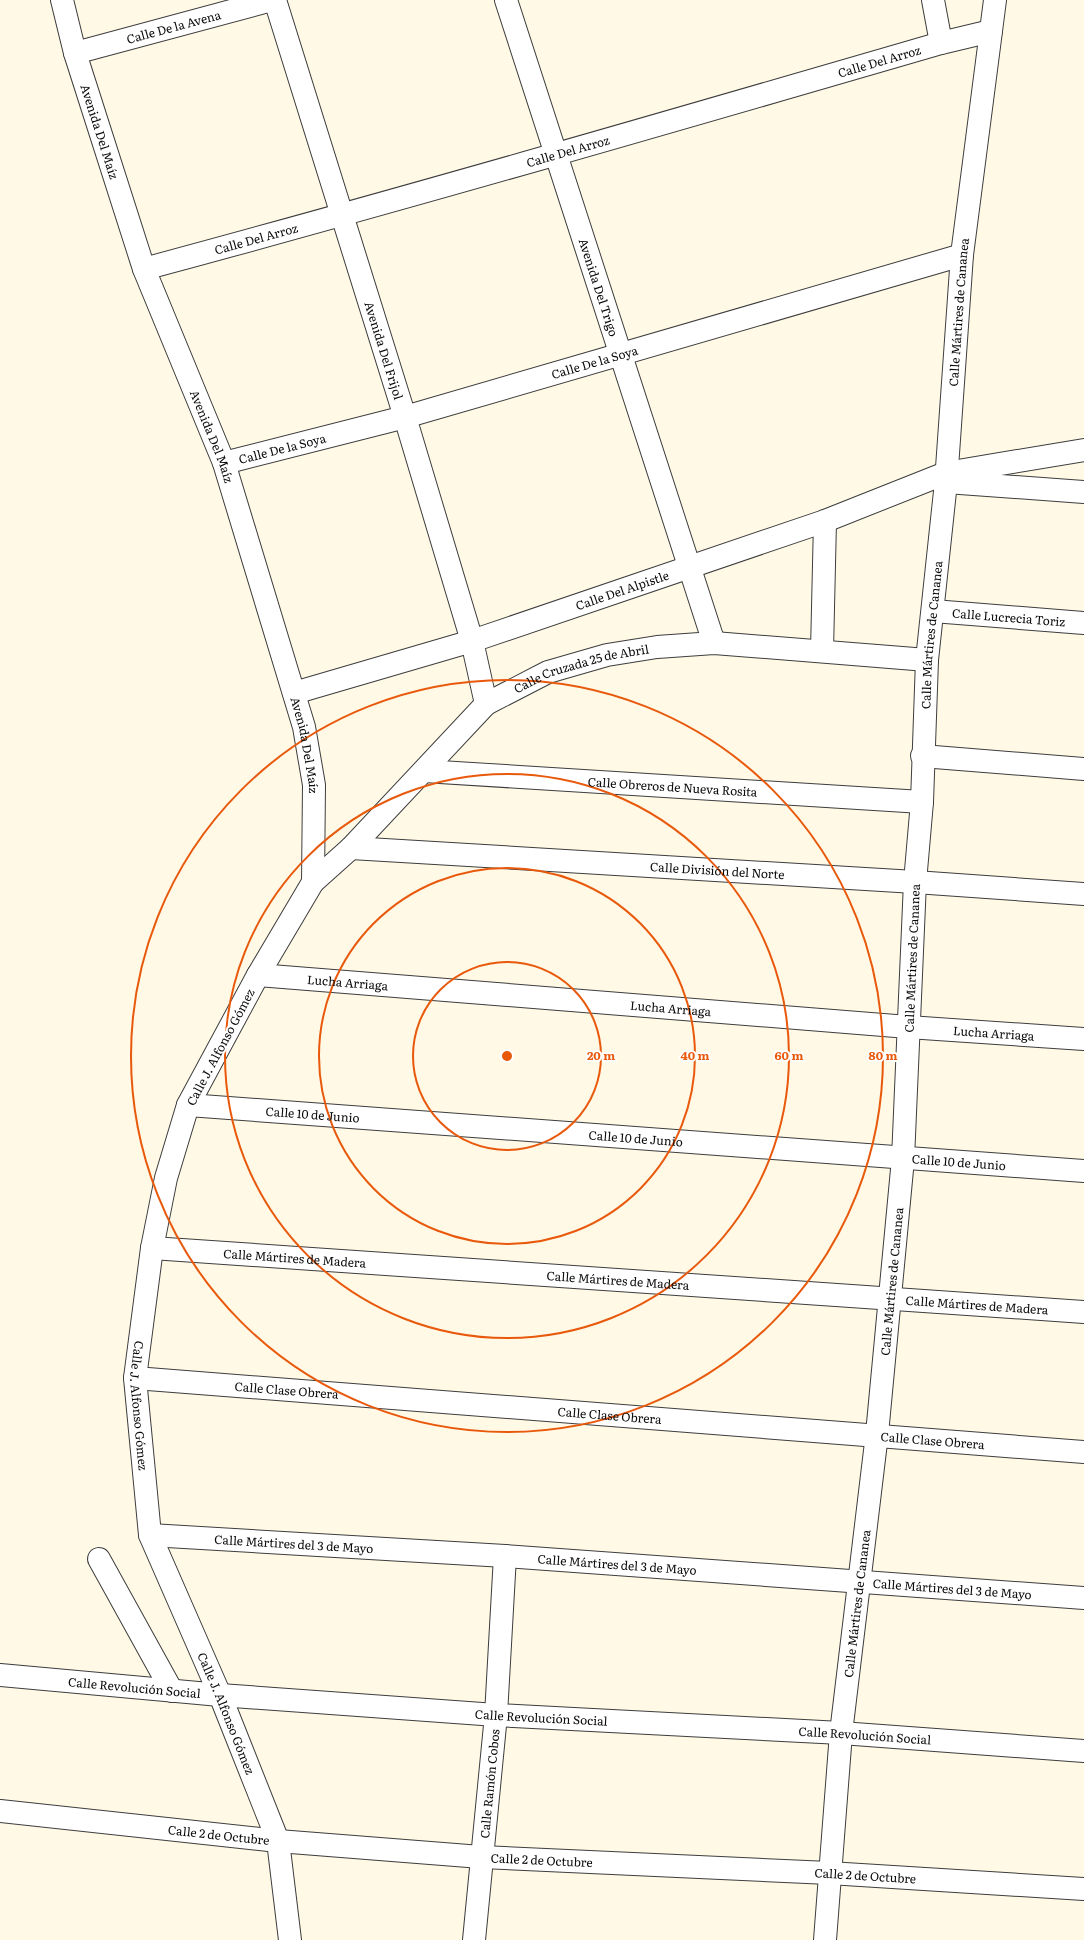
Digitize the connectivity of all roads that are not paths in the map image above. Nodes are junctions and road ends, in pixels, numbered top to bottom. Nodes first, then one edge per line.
1 (62, 0) edge
2 (274, 0) edge
3 (506, 0) edge
4 (933, 0) edge
5 (995, 0) edge
6 (991, 31) junction
7 (941, 43) junction
8 (75, 53) junction
9 (556, 155) junction
10 (343, 216) junction
11 (962, 255) junction
12 (144, 269) junction
13 (620, 353) junction
14 (405, 417) junction
15 (1084, 450) edge
16 (224, 463) junction
17 (946, 478) junction
18 (1084, 492) edge
19 (825, 522) junction
20 (689, 567) junction
21 (933, 611) junction
22 (1084, 623) edge
23 (472, 641) junction
24 (714, 643) junction
25 (822, 651) junction
26 (928, 660) junction
27 (294, 693) junction
28 (486, 704) junction
29 (922, 756) junction
30 (1084, 769) edge
31 (424, 770) junction
32 (922, 802) junction
33 (351, 848) junction
34 (313, 882) junction
35 (915, 882) junction
36 (1084, 894) edge
37 (258, 975) junction
38 (908, 1027) junction
39 (1084, 1039) edge
40 (188, 1105) junction
41 (903, 1159) junction
42 (1084, 1171) edge
43 (152, 1248) junction
44 (891, 1298) junction
45 (1084, 1312) edge
46 (135, 1378) junction
47 (877, 1434) junction
48 (1084, 1452) edge
49 (150, 1535) junction
50 (505, 1556) junction
51 (100, 1559) dead end
52 (859, 1581) junction
53 (1084, 1598) edge
54 (0, 1675) edge
55 (172, 1691) junction
56 (220, 1695) junction
57 (496, 1715) junction
58 (841, 1733) junction
59 (1084, 1751) edge
60 (0, 1811) edge
61 (278, 1841) junction
62 (481, 1857) junction
63 (829, 1873) junction
64 (1084, 1889) edge
65 (290, 1940) edge
66 (474, 1940) edge
67 (825, 1940) edge

1 - 8 street, Avenida Del Maíz
2 - 8 street, Calle De la Avena
2 - 10 street, Avenida Del Frijol
3 - 9 street, Avenida Del Trigo
4 - 7 street
5 - 6 street, Calle Mártires de Cananea
6 - 7 street, Calle Del Arroz
6 - 11 street, Calle Mártires de Cananea
7 - 9 street, Calle Del Arroz
8 - 12 street, Avenida Del Maíz
9 - 10 street, Calle Del Arroz
9 - 13 street, Avenida Del Trigo
10 - 12 street, Calle Del Arroz
10 - 14 street, Avenida Del Frijol
11 - 13 street, Calle De la Soya
11 - 17 street, Calle Mártires de Cananea
12 - 16 street, Avenida Del Maíz
13 - 14 street, Calle De la Soya
13 - 20 street, Avenida Del Trigo
14 - 16 street, Calle De la Soya
14 - 23 street, Avenida Del Frijol
15 - 17 street
16 - 27 street, Avenida Del Maíz
17 - 18 street
17 - 19 street, Calle Del Alpistle
17 - 21 street, Calle Mártires de Cananea
19 - 20 street, Calle Del Alpistle
19 - 25 street
20 - 23 street, Calle Del Alpistle
20 - 24 street, Avenida Del Trigo
21 - 22 street, Calle Lucrecia Toriz
21 - 26 street, Calle Mártires de Cananea
23 - 27 street, Calle Del Alpistle
23 - 28 street, Avenida Del Frijol
24 - 25 street, Calle Cruzada 25 de Abril
24 - 28 street, Calle Cruzada 25 de Abril
25 - 26 street, Calle Cruzada 25 de Abril
26 - 29 street, Calle Mártires de Cananea
27 - 34 street, Avenida Del Maíz
28 - 31 street, Calle Cruzada 25 de Abril
29 - 30 street
29 - 32 street, Calle Mártires de Cananea
31 - 32 street, Calle Obreros de Nueva Rosita
31 - 33 street, Calle Cruzada 25 de Abril
32 - 35 street, Calle Mártires de Cananea
33 - 34 street, Calle Cruzada 25 de Abril
33 - 35 street, Calle División del Norte
34 - 37 street, Calle J. Alfonso Gómez
35 - 36 street, Calle División del Norte
35 - 38 street, Calle Mártires de Cananea
37 - 38 street, Lucha Arriaga
37 - 40 street, Calle J. Alfonso Gómez
38 - 39 street, Lucha Arriaga
38 - 41 street, Calle Mártires de Cananea
40 - 41 street, Calle 10 de Junio
40 - 43 street, Calle J. Alfonso Gómez
41 - 42 street, Calle 10 de Junio
41 - 44 street, Calle Mártires de Cananea
43 - 44 street, Calle Mártires de Madera
43 - 46 street, Calle J. Alfonso Gómez
44 - 45 street, Calle Mártires de Madera
44 - 47 street, Calle Mártires de Cananea
46 - 47 street, Calle Clase Obrera
46 - 49 street, Calle J. Alfonso Gómez
47 - 48 street, Calle Clase Obrera
47 - 52 street, Calle Mártires de Cananea
49 - 50 street, Calle Mártires del 3 de Mayo
49 - 56 street, Calle J. Alfonso Gómez
50 - 52 street, Calle Mártires del 3 de Mayo
50 - 57 street, Calle Ramón Cobos
51 - 55 street
52 - 53 street, Calle Mártires del 3 de Mayo
52 - 58 street, Calle Mártires de Cananea
54 - 55 street, Calle Revolución Social
55 - 56 street, Calle Revolución Social
56 - 57 street, Calle Revolución Social
56 - 61 street, Calle J. Alfonso Gómez
57 - 58 street, Calle Revolución Social
57 - 62 street, Calle Ramón Cobos
58 - 59 street, Calle Revolución Social
58 - 63 street, Calle Mártires de Cananea
60 - 61 street, Calle 2 de Octubre
61 - 62 street, Calle 2 de Octubre
61 - 65 street, Calle J. Alfonso Gómez
62 - 63 street, Calle 2 de Octubre
62 - 66 street, Calle Ramón Cobos
63 - 64 street, Calle 2 de Octubre
63 - 67 street, Calle Mártires de Cananea

